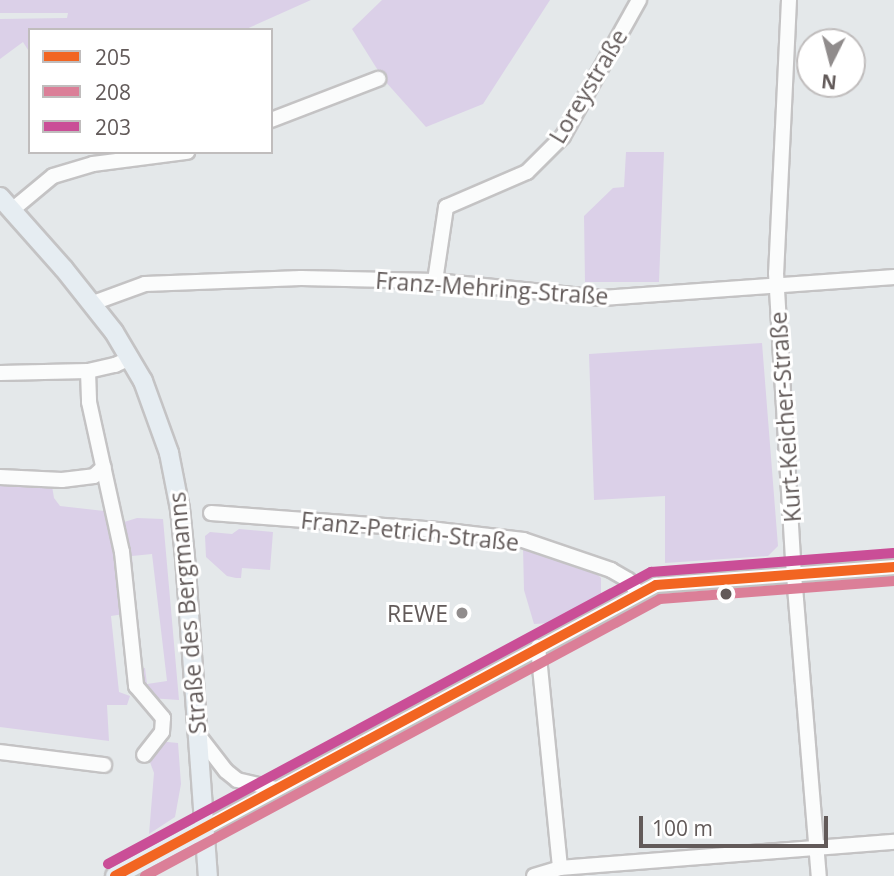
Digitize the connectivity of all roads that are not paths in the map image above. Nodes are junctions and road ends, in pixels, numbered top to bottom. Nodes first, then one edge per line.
1 (639, 0) edge
2 (789, 0) edge
3 (378, 79) dead end
4 (273, 119) edge
5 (171, 154) edge
6 (6, 204) edge
7 (894, 277) edge
8 (435, 281) junction
9 (776, 286) junction
10 (93, 303) junction
11 (130, 358) junction
12 (88, 371) junction
13 (0, 373) edge
14 (104, 467) junction
15 (0, 477) edge
16 (211, 513) dead end
17 (894, 567) edge
18 (794, 575) junction
19 (638, 593) junction
20 (538, 647) junction
21 (199, 736) junction
22 (0, 752) edge
23 (144, 755) dead end
24 (104, 765) dead end
25 (276, 789) junction
26 (203, 829) junction
27 (894, 842) edge
28 (817, 847) junction
29 (560, 868) junction
30 (115, 876) edge
31 (208, 876) edge
32 (534, 876) edge
33 (819, 876) edge

1 - 8 street, Loreystraße
2 - 9 street, Kurt-Keicher-Straße
3 - 4 street
5 - 6 street
6 - 10 main road, Straße des Bergmanns
7 - 9 street, Franz-Mehring-Straße
8 - 9 street, Franz-Mehring-Straße
8 - 10 street, Franz-Mehring-Straße
9 - 18 street, Kurt-Keicher-Straße
10 - 11 main road, Straße des Bergmanns
11 - 12 street
11 - 21 main road, Straße des Bergmanns
12 - 13 street
12 - 14 street, Straße des Bergmanns
14 - 15 street
14 - 23 street, Straße des Bergmanns
16 - 19 street, Franz-Petrich-Straße
17 - 18 street
18 - 19 street
18 - 28 street, Kurt-Keicher-Straße
19 - 20 street
20 - 25 street
20 - 29 street
21 - 25 street
21 - 26 main road, Straße des Bergmanns
22 - 24 street
25 - 26 street
26 - 30 main road
26 - 31 main road, Straße des Bergmanns
27 - 28 street
28 - 29 street
28 - 33 street, Kurt-Keicher-Straße
29 - 32 street

